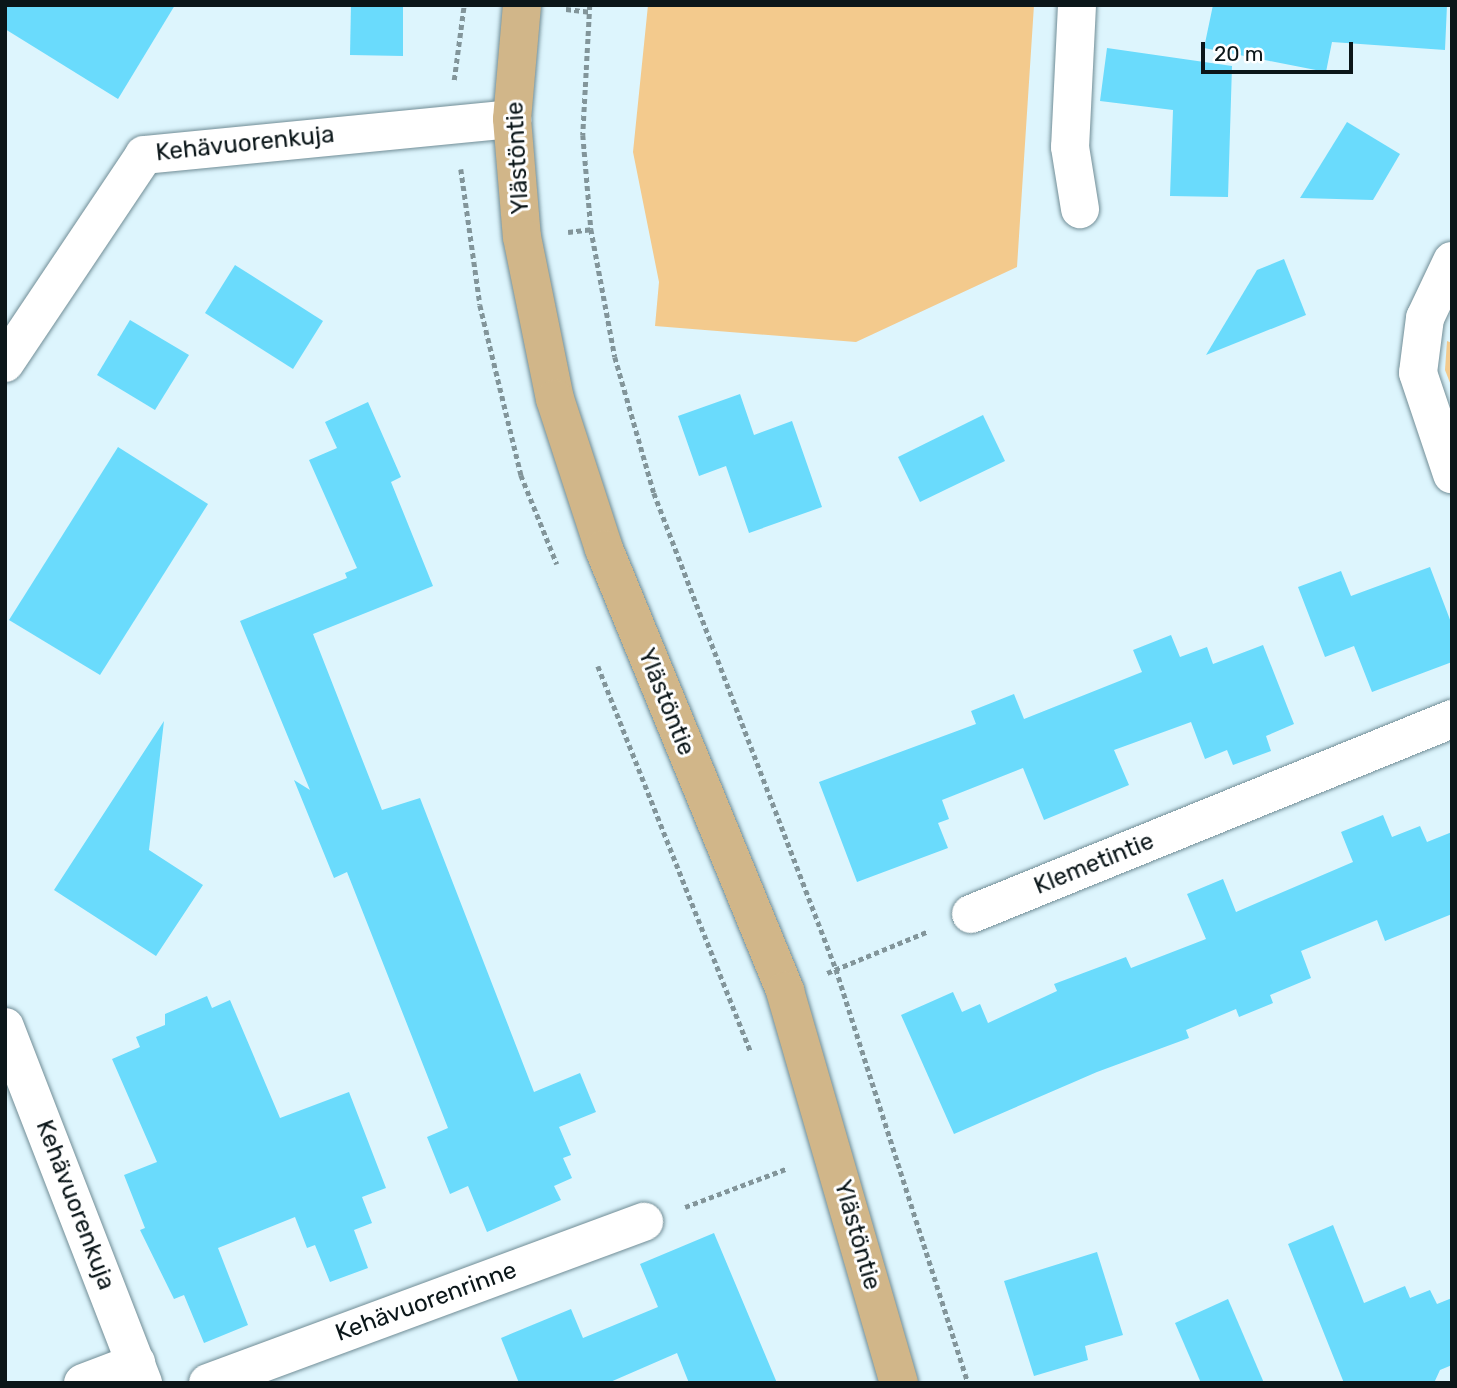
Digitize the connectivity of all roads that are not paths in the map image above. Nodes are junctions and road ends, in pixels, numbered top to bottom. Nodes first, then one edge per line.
1 (522, 5) edge
2 (1077, 5) edge
3 (512, 119) junction
4 (1080, 209) dead end
5 (1452, 261) edge
6 (5, 363) edge
7 (1452, 474) edge
8 (1452, 719) edge
9 (971, 914) road end
10 (5, 1027) edge
11 (645, 1222) road end
12 (139, 1373) edge
13 (83, 1383) edge
14 (208, 1383) edge
15 (899, 1383) edge

1 - 3 main road, Ylästöntie
2 - 4 street
3 - 6 street, Kehävuorenkuja
3 - 15 main road, Ylästöntie
5 - 7 street
8 - 9 street, Klemetintie
10 - 12 street, Kehävuorenkuja
11 - 14 street, Kehävuorenrinne
12 - 13 street

